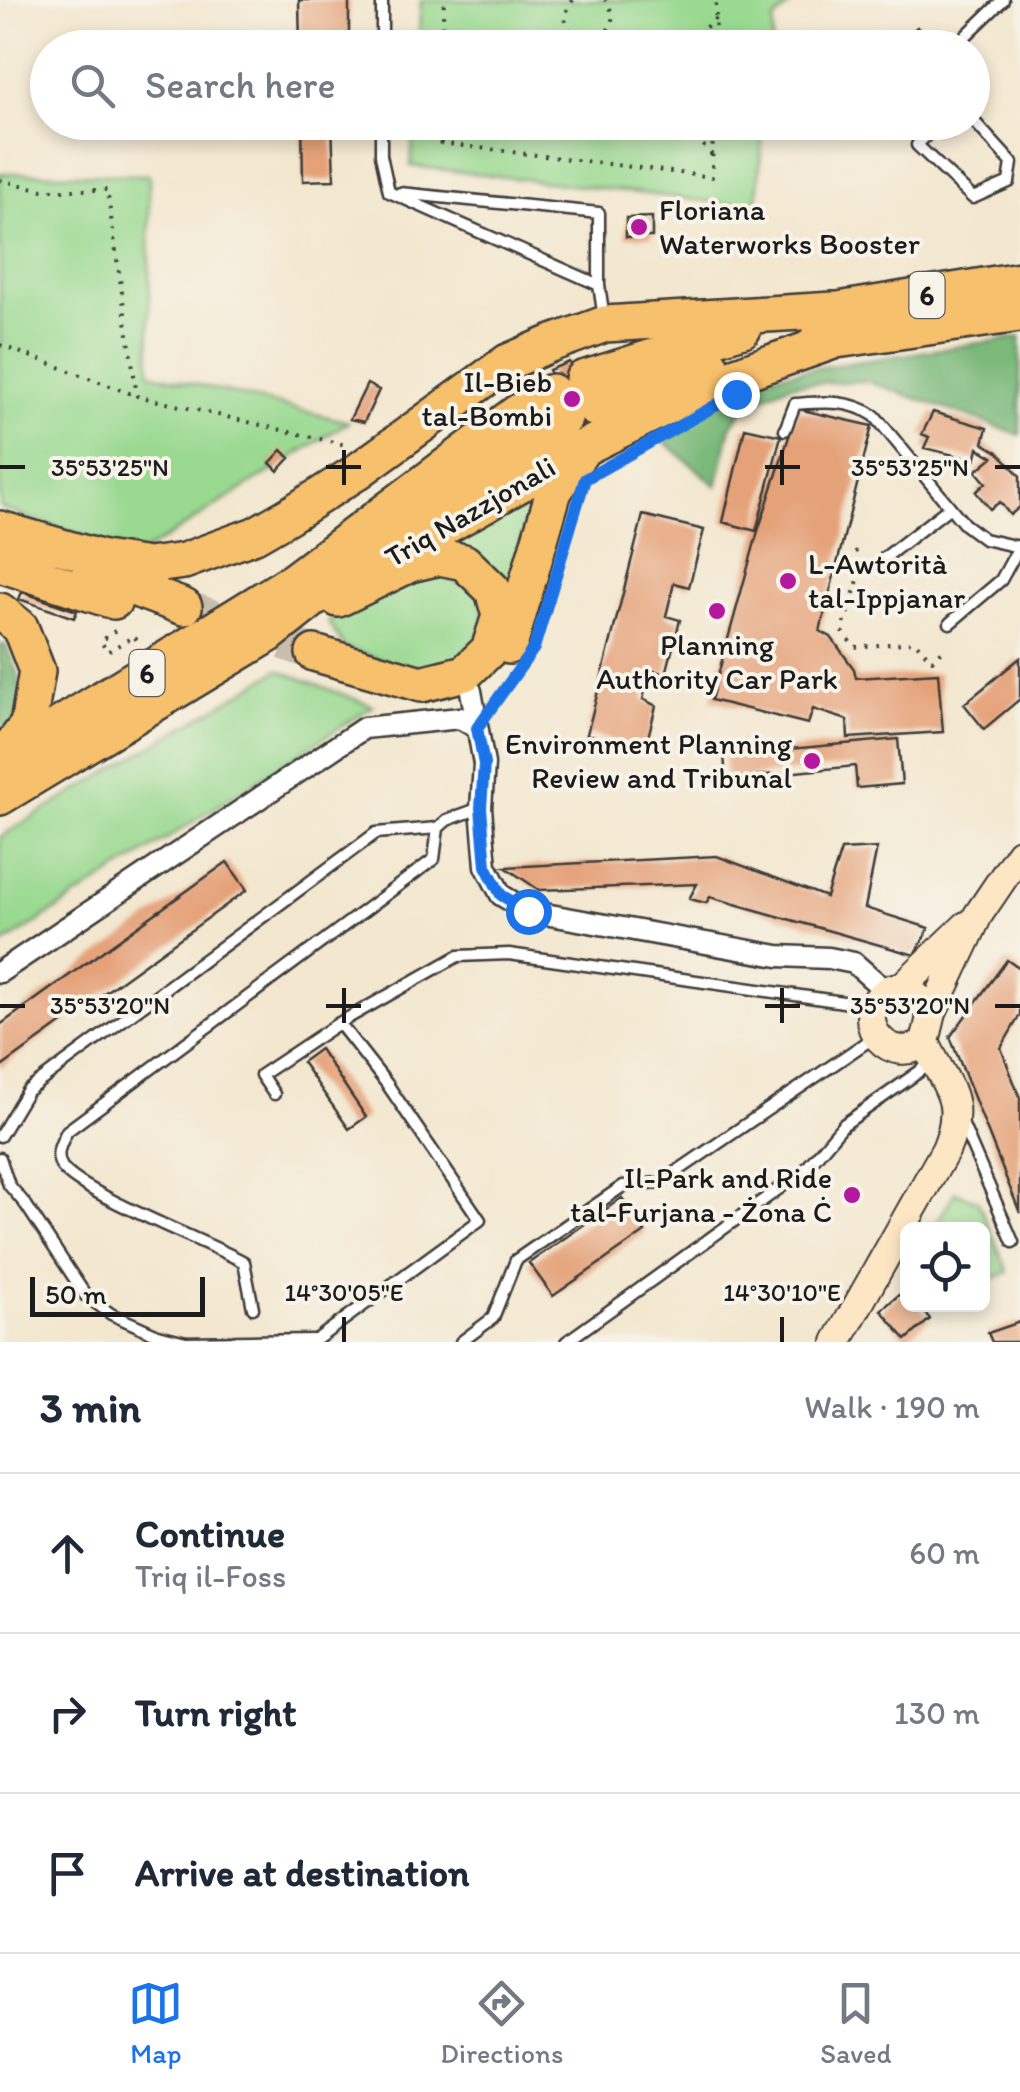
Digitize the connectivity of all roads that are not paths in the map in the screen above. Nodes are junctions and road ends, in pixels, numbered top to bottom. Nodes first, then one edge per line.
1 (382, 0) edge
2 (1003, 0) edge
3 (382, 30) edge
4 (972, 30) edge
5 (990, 139) edge
6 (381, 140) edge
7 (922, 140) edge
8 (389, 192) junction
9 (1020, 280) edge
10 (598, 285) junction
11 (1020, 314) edge
12 (605, 324) junction
13 (836, 324) junction
14 (508, 362) junction
15 (575, 409) junction
16 (785, 430) dead end
17 (950, 508) junction
18 (0, 529) edge
19 (0, 538) edge
20 (1019, 546) edge
21 (883, 558) dead end
22 (0, 564) edge
23 (301, 592) junction
24 (0, 612) edge
25 (950, 622) dead end
26 (268, 635) junction
27 (471, 691) junction
28 (477, 728) junction
29 (0, 761) edge
30 (0, 796) edge
31 (481, 808) junction
32 (438, 828) junction
33 (1020, 853) edge
34 (978, 914) junction
35 (0, 972) edge
36 (887, 995) junction
37 (932, 1014) junction
38 (339, 1023) junction
39 (876, 1036) junction
40 (929, 1052) junction
41 (274, 1094) dead end
42 (957, 1111) junction
43 (0, 1136) edge
44 (0, 1158) edge
45 (1013, 1242) dead end
46 (253, 1308) dead end
47 (159, 1339) edge
48 (186, 1342) edge
49 (461, 1342) edge
50 (566, 1342) edge
51 (836, 1342) edge

1 - 3 lane
2 - 4 lane
5 - 7 lane
6 - 8 lane
8 - 10 lane
8 - 10 lane
9 - 13 highway, 6
10 - 12 lane
11 - 13 highway, 6
12 - 13 highway
12 - 14 highway
13 - 15 highway, Triq Nazzjonali / 6
13 - 15 highway, Triq Nazzjonali / 6
14 - 18 highway
14 - 23 highway, Triq Nazzjonali
15 - 23 highway, Triq Nazzjonali / 6
15 - 23 highway, Triq Nazzjonali / 6
15 - 27 highway
16 - 17 lane
17 - 20 lane
17 - 21 lane
19 - 22 highway
20 - 25 lane
23 - 26 highway, Triq Nazzjonali / 6
23 - 29 highway, Triq Nazzjonali / 6
24 - 29 highway
26 - 27 highway
26 - 30 highway, Triq Nazzjonali / 6
27 - 28 street
28 - 31 street
28 - 35 street
31 - 32 lane
31 - 36 street
32 - 43 lane
32 - 46 lane
33 - 34 street
34 - 36 street
34 - 37 street
36 - 37 street
36 - 38 lane
36 - 39 street
37 - 40 street
38 - 41 lane
38 - 48 lane, bridge
39 - 40 street
39 - 49 lane
40 - 42 street
40 - 50 lane
42 - 45 lane
42 - 51 street
44 - 47 lane
47 - 48 lane

